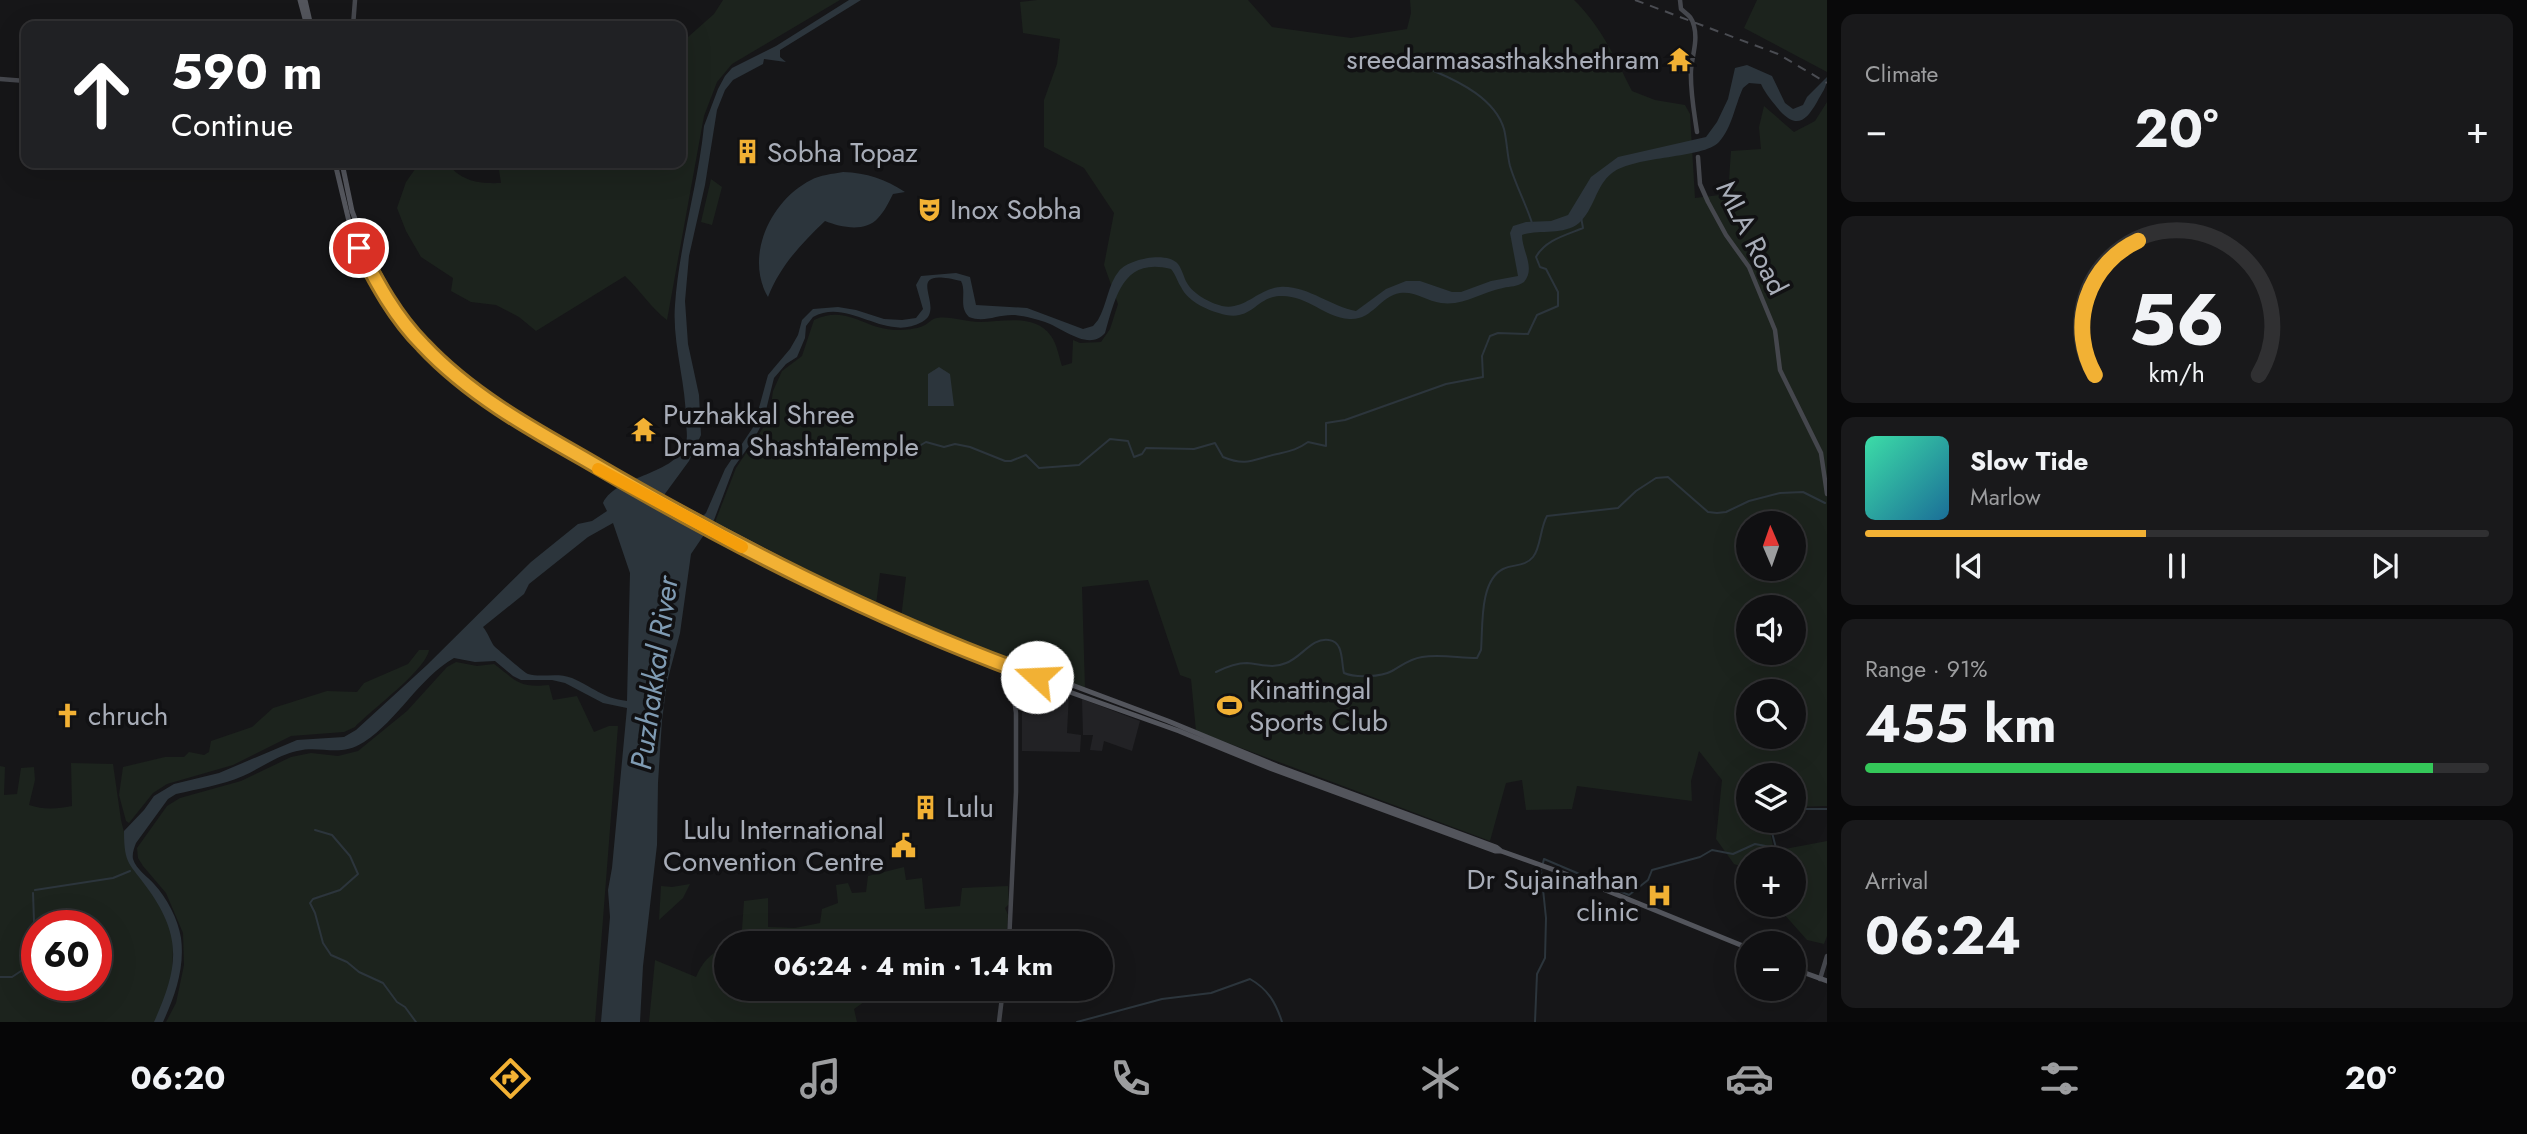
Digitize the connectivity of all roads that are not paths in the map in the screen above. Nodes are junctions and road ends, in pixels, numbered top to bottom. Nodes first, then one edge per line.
1 (302, 0) edge
2 (355, 0) edge
3 (1679, 0) edge
4 (308, 21) edge
5 (353, 21) edge
6 (0, 79) edge
7 (21, 81) edge
8 (1697, 132) dead end
9 (1698, 157) dead end
10 (336, 168) edge
11 (343, 168) edge
12 (620, 478) junction
13 (1827, 495) edge
14 (663, 502) junction
15 (694, 519) junction
16 (886, 615) junction
17 (1001, 664) junction
18 (1030, 675) junction
19 (1016, 713) junction
20 (1501, 851) junction
21 (1010, 931) edge
22 (1736, 943) edge
23 (1827, 956) edge
24 (1806, 974) edge
25 (1819, 978) junction
26 (1827, 981) edge
27 (1002, 1001) edge
28 (999, 1022) edge

1 - 4 main road
2 - 5 street
3 - 8 street
6 - 7 street
9 - 13 street, MLA Road
10 - 12 main road
11 - 12 main road
12 - 14 main road
12 - 14 main road
14 - 15 main road
14 - 15 main road
15 - 16 main road
16 - 17 main road
16 - 20 main road
17 - 18 main road
17 - 19 street
18 - 19 street
18 - 20 main road
19 - 21 street
20 - 22 main road
23 - 25 street
24 - 25 main road
25 - 26 main road
27 - 28 street

